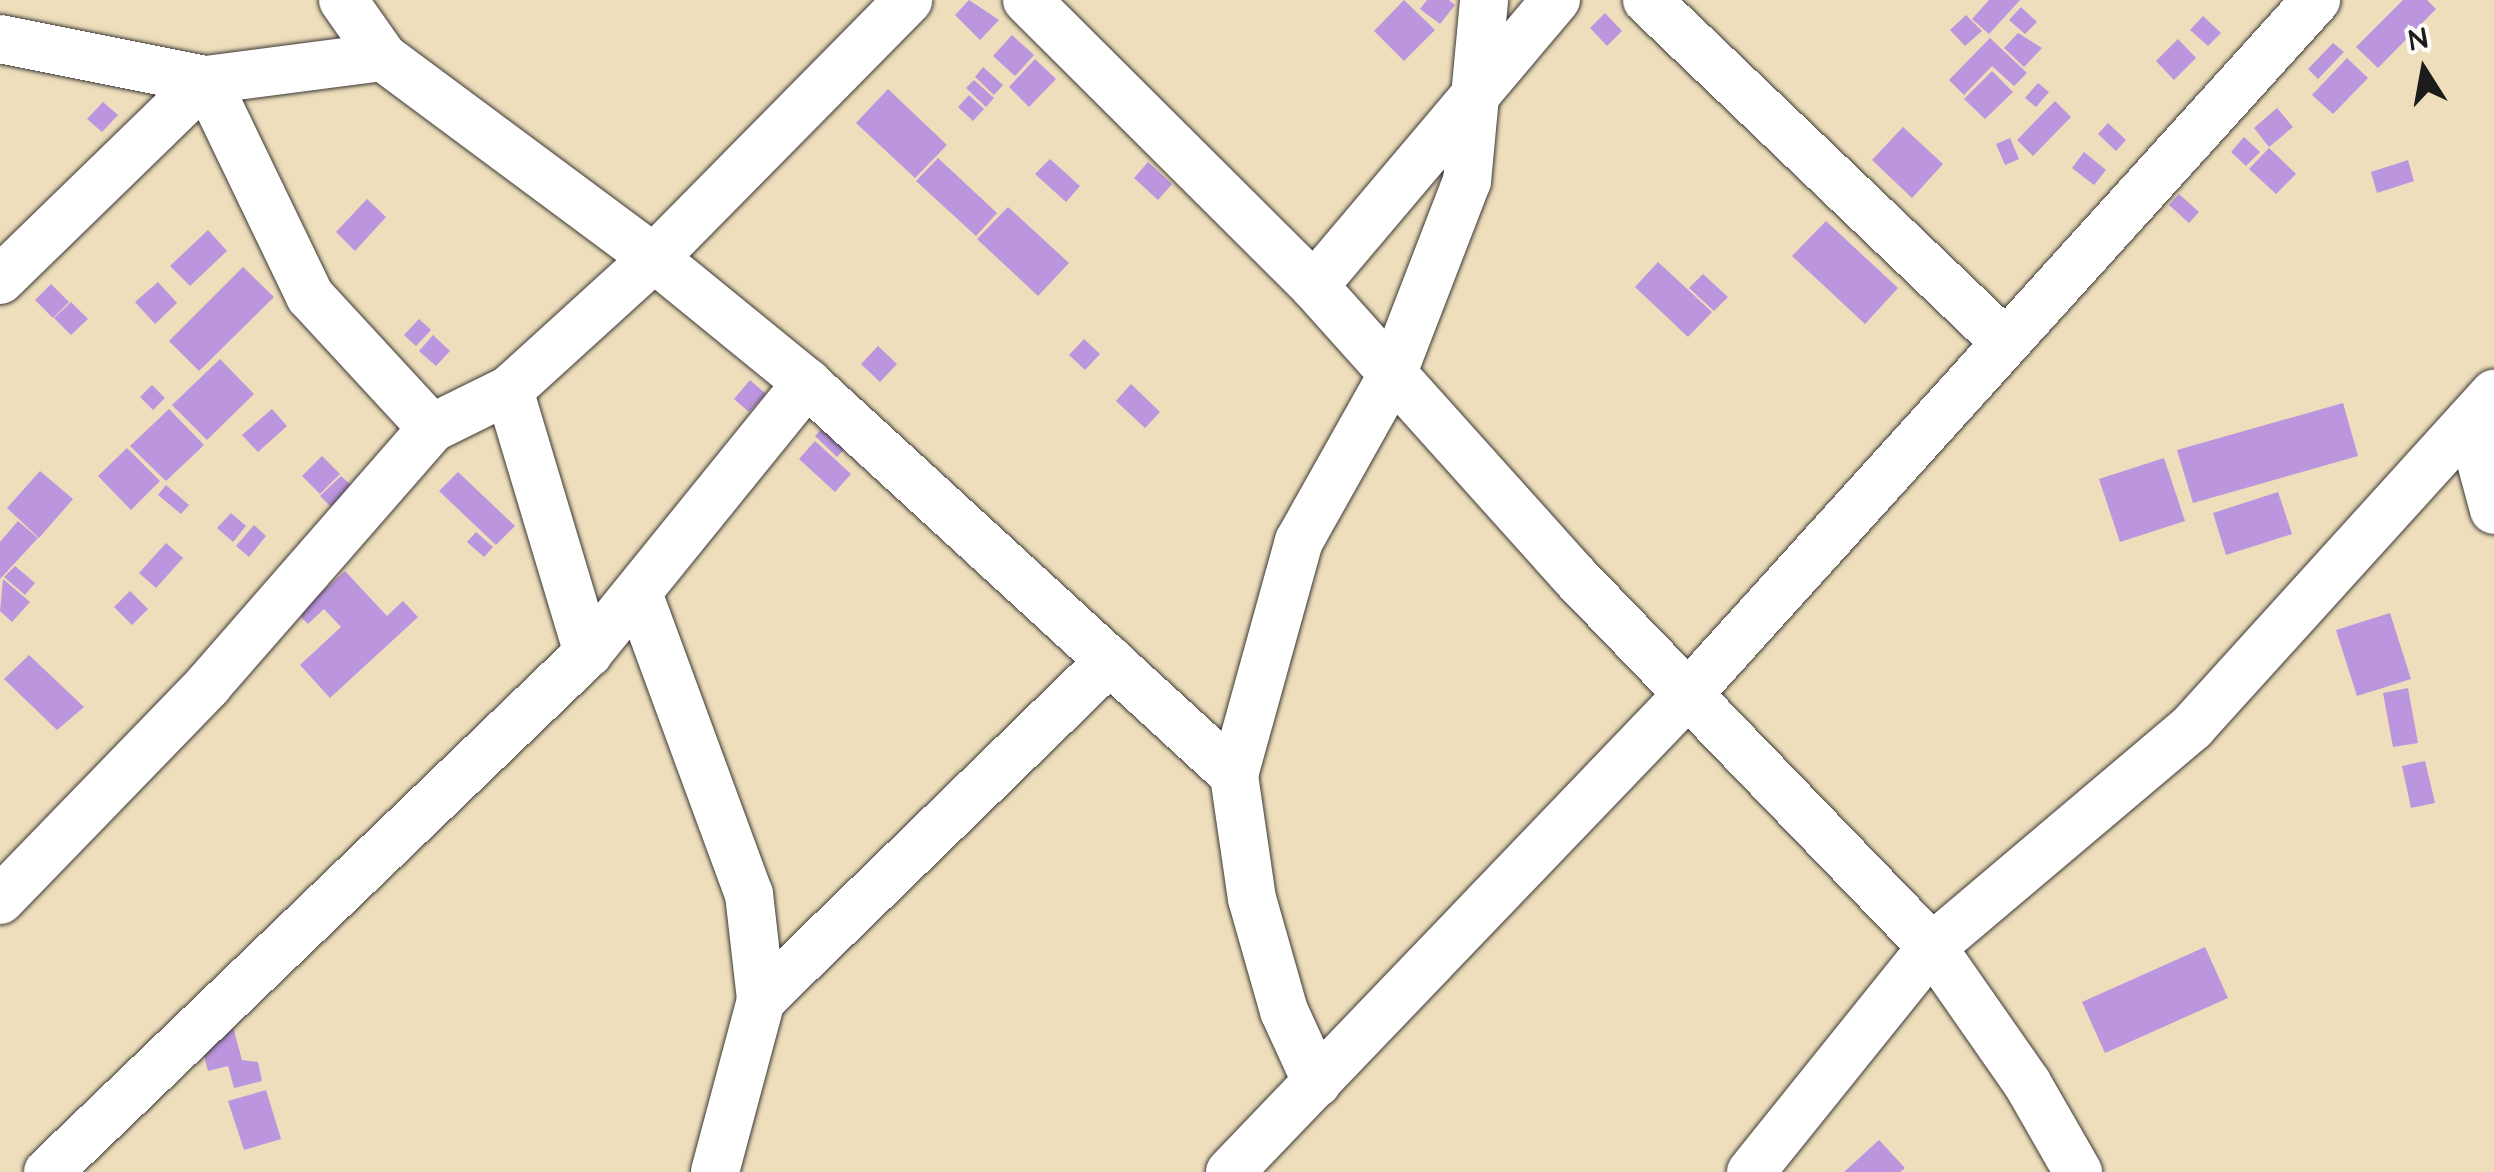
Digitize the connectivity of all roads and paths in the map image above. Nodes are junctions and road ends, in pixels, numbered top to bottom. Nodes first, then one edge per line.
1 (344, 0) edge
2 (908, 0) edge
3 (1027, 0) edge
4 (1484, 0) edge
5 (1556, 0) edge
6 (1648, 0) edge
7 (2289, 9) edge
8 (0, 39) edge
9 (384, 58) junction
10 (206, 80) junction
11 (1475, 96) junction
12 (654, 258) junction
13 (0, 280) edge
14 (1314, 286) junction
15 (2004, 340) junction
16 (1392, 375) junction
17 (806, 383) junction
18 (509, 390) junction
19 (2482, 407) edge
20 (432, 428) junction
21 (2494, 510) edge
22 (638, 593) junction
23 (588, 653) junction
24 (1110, 661) junction
25 (1691, 691) junction
26 (1234, 775) junction
27 (0, 900) edge
28 (1932, 947) junction
29 (761, 1000) junction
30 (1317, 1083) junction
31 (48, 1172) edge
32 (715, 1172) edge
33 (1230, 1172) edge
34 (1751, 1172) edge
35 (2078, 1172) edge

1 - 9 street
2 - 12 street
3 - 14 street
4 - 11 street
5 - 11 street
6 - 15 street
7 - 15 street
8 - 10 street
9 - 10 street
9 - 12 street
10 - 13 street
10 - 20 street
11 - 14 street
11 - 16 street
12 - 17 street
12 - 18 street
14 - 16 street
15 - 25 street
16 - 25 street
16 - 26 street
17 - 22 street
17 - 24 street
18 - 20 street
18 - 23 street
19 - 21 street
19 - 28 street
20 - 27 street
22 - 23 street
22 - 29 street
23 - 31 street
24 - 26 street
24 - 29 street
25 - 28 street
25 - 30 street
26 - 30 street
28 - 34 street
28 - 35 street
29 - 32 street
30 - 33 street

